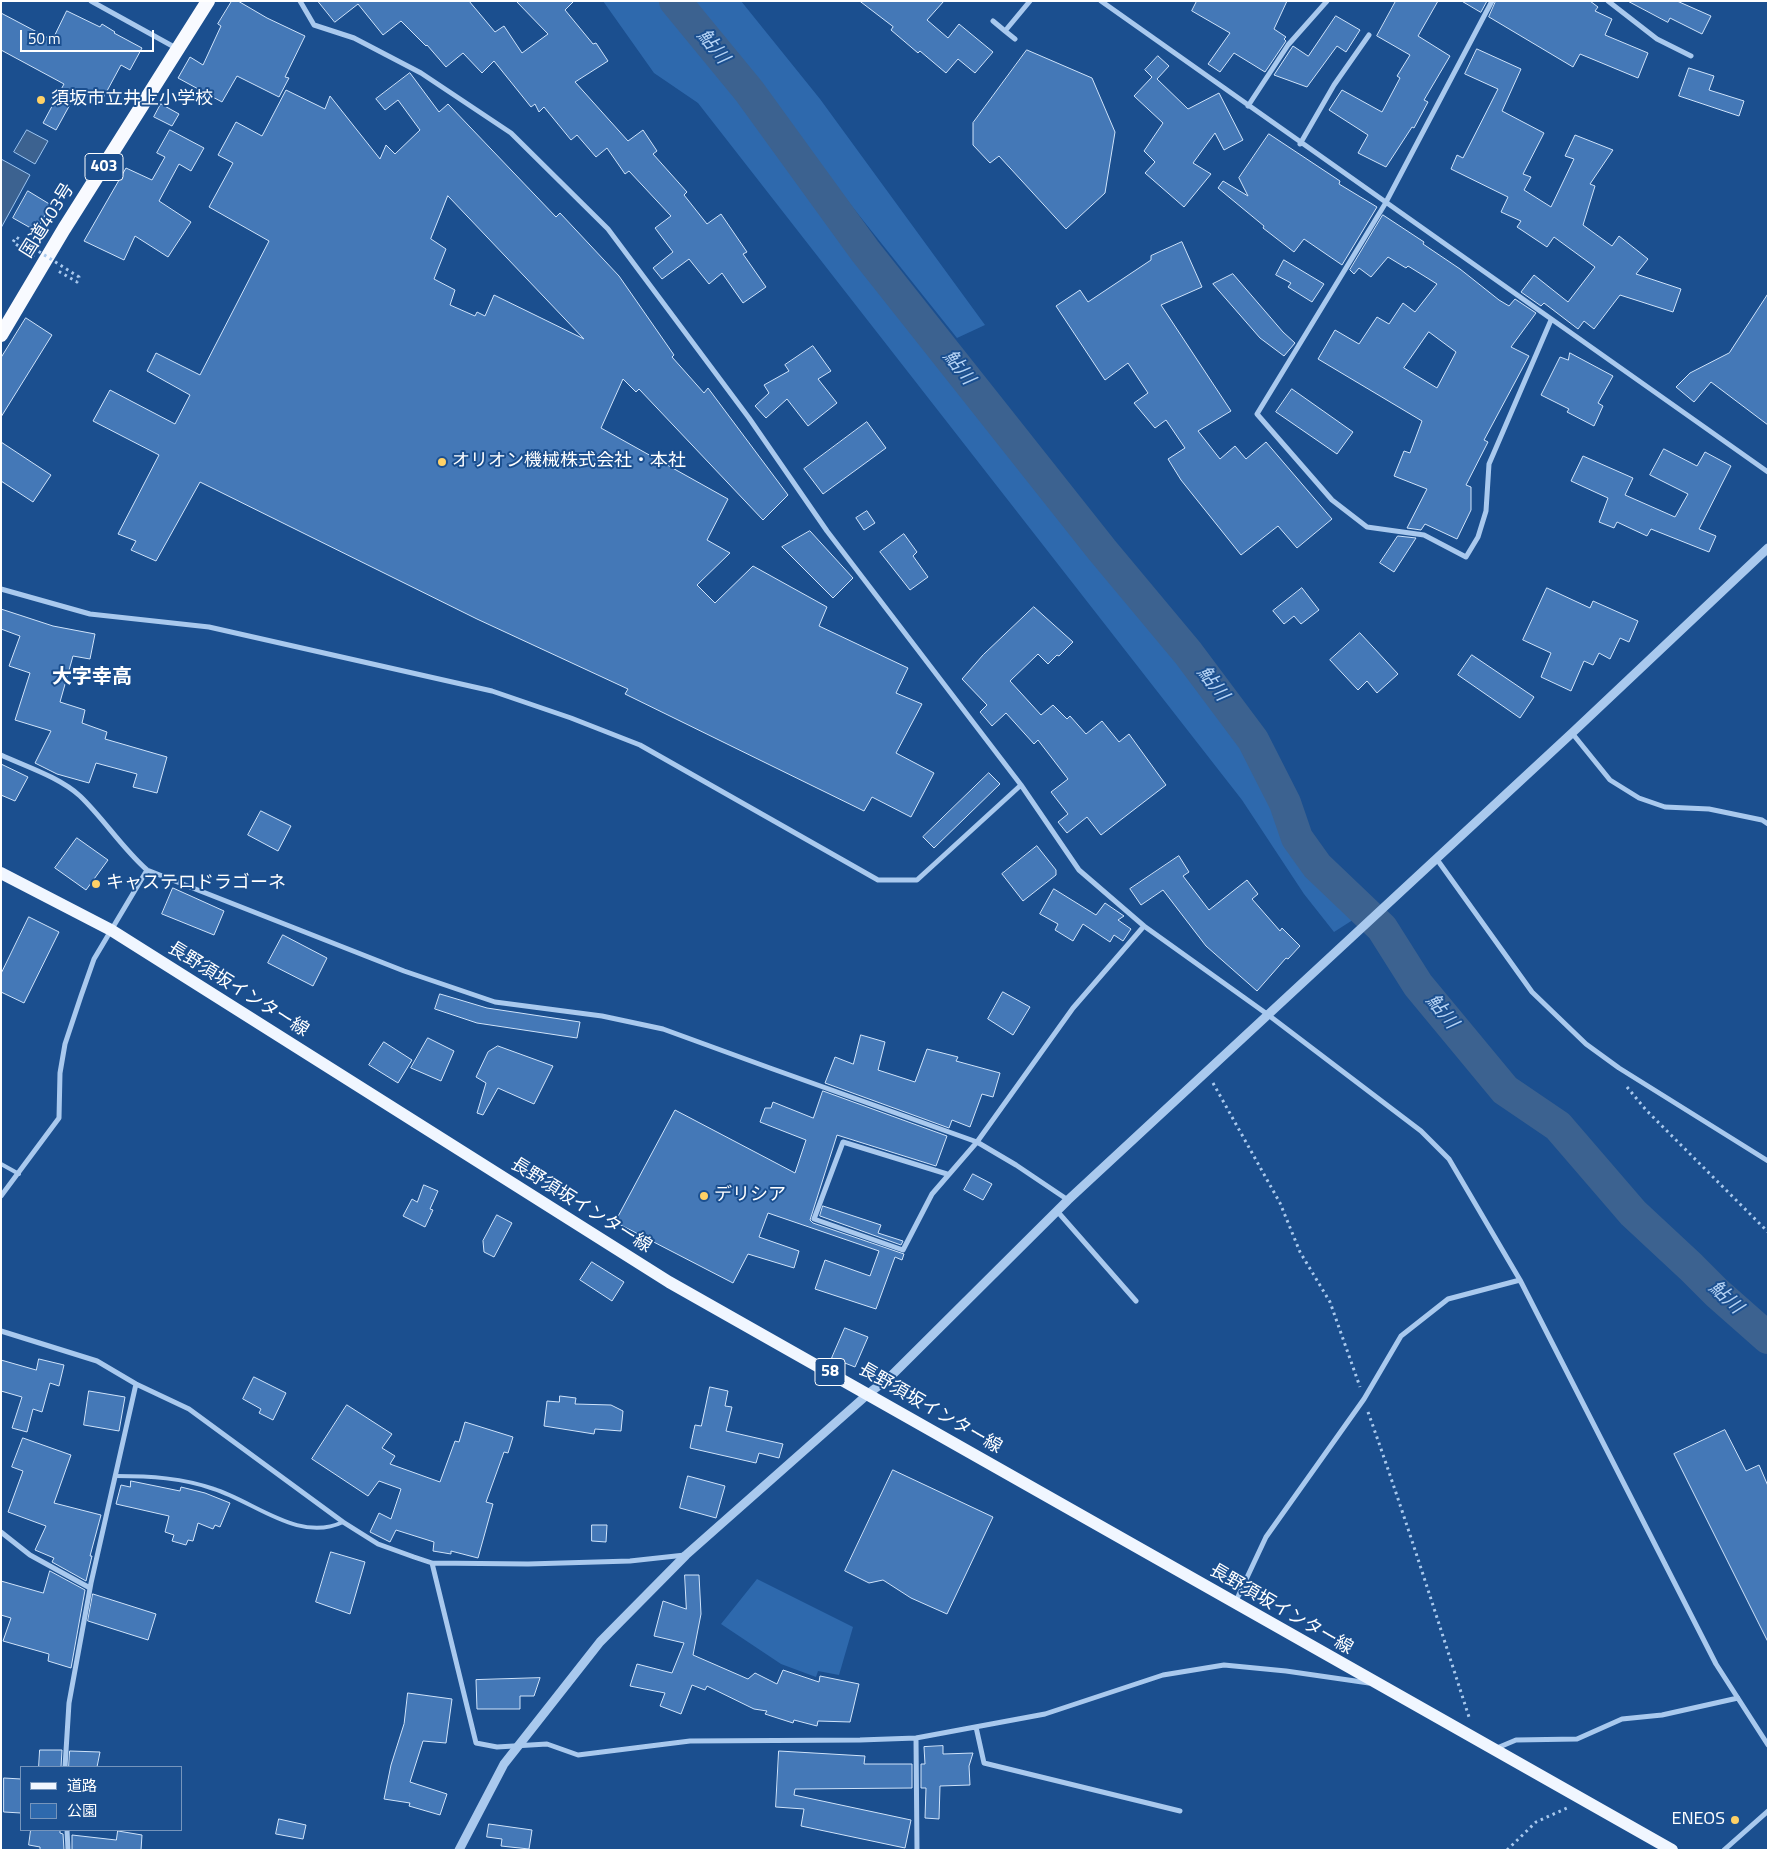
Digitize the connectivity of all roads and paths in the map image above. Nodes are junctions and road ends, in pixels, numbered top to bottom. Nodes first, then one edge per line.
1 (91, 1) edge
2 (208, 1) edge
3 (300, 1) edge
4 (1030, 1) edge
5 (1101, 1) edge
6 (1327, 1) edge
7 (1492, 1) edge
8 (1608, 1) edge
9 (993, 21) dead end
10 (1006, 31) junction
11 (1369, 36) dead end
12 (1015, 39) dead end
13 (179, 49) junction
14 (1690, 56) dead end
15 (1248, 106) junction
16 (1300, 144) junction
17 (1385, 204) junction
18 (34, 257) dead end
19 (58, 271) dead end
20 (1551, 320) junction
21 (1, 335) edge
22 (1768, 472) edge
23 (1768, 548) edge
24 (1, 589) edge
25 (1572, 733) junction
26 (1, 755) edge
27 (1021, 785) junction
28 (1768, 824) edge
29 (1436, 858) junction
30 (147, 870) junction
31 (1, 873) edge
32 (1144, 926) junction
33 (111, 930) junction
34 (1267, 1014) junction
35 (1207, 1071) junction
36 (1623, 1083) dead end
37 (977, 1142) junction
38 (1768, 1161) edge
39 (1, 1164) edge
40 (19, 1174) junction
41 (947, 1174) junction
42 (1, 1196) edge
43 (1068, 1200) junction
44 (1057, 1212) junction
45 (1768, 1232) edge
46 (1520, 1280) junction
47 (1136, 1301) dead end
48 (1, 1331) edge
49 (136, 1384) junction
50 (868, 1394) junction
51 (1364, 1399) junction
52 (116, 1476) junction
53 (343, 1522) junction
54 (1, 1532) edge
55 (686, 1555) junction
56 (432, 1563) junction
57 (90, 1588) junction
58 (1235, 1604) junction
59 (1377, 1685) junction
60 (1738, 1698) junction
61 (1469, 1717) dead end
62 (976, 1728) junction
63 (916, 1738) junction
64 (519, 1745) junction
65 (1768, 1745) edge
66 (1493, 1749) junction
67 (65, 1766) edge
68 (1583, 1800) junction
69 (1180, 1811) dead end
70 (1768, 1811) edge
71 (67, 1831) edge
72 (68, 1850) edge
73 (459, 1850) edge
74 (917, 1850) edge
75 (1507, 1850) edge
76 (1672, 1850) edge
77 (1724, 1850) edge

1 - 13 street
2 - 13 highway, 国道403号 / 403
3 - 27 street
4 - 10 street
5 - 15 street
6 - 15 street
7 - 17 street
8 - 14 street
9 - 10 street
10 - 12 street
11 - 16 street
13 - 21 highway, 国道403号 / 403
15 - 16 street
16 - 17 street
17 - 20 street
17 - 20 street
18 - 19 path, bridge
20 - 22 street
23 - 25 street
24 - 27 street
25 - 28 street
25 - 29 street
26 - 30 street
27 - 32 street
29 - 34 street
29 - 38 street
30 - 33 street
30 - 37 street
31 - 33 main road, 長野須坂インター線 / 58
32 - 34 street
32 - 37 street
33 - 40 street
33 - 50 main road, 長野須坂インター線 / 58
34 - 35 street
34 - 46 street
35 - 43 street
35 - 51 path
36 - 45 path
37 - 41 street
37 - 43 street
39 - 40 lane
40 - 42 street
41 - 41 street
43 - 44 street
44 - 47 street
44 - 50 street
46 - 51 street
46 - 60 street
48 - 49 street
49 - 52 street
49 - 53 street
50 - 55 street
50 - 58 main road, 長野須坂インター線 / 58
51 - 58 street
51 - 61 path
52 - 53 lane
52 - 57 street
53 - 56 street
54 - 57 street
55 - 56 street
55 - 64 street
56 - 64 street
57 - 67 street
58 - 59 main road, 長野須坂インター線 / 58
59 - 62 street
59 - 66 main road, 長野須坂インター線 / 58
60 - 65 street
60 - 66 street
62 - 63 street
62 - 69 street
63 - 64 street
63 - 74 street
64 - 73 street
66 - 68 main road, 長野須坂インター線 / 58
68 - 75 path
68 - 76 main road, 長野須坂インター線 / 58
70 - 77 street
71 - 72 street

